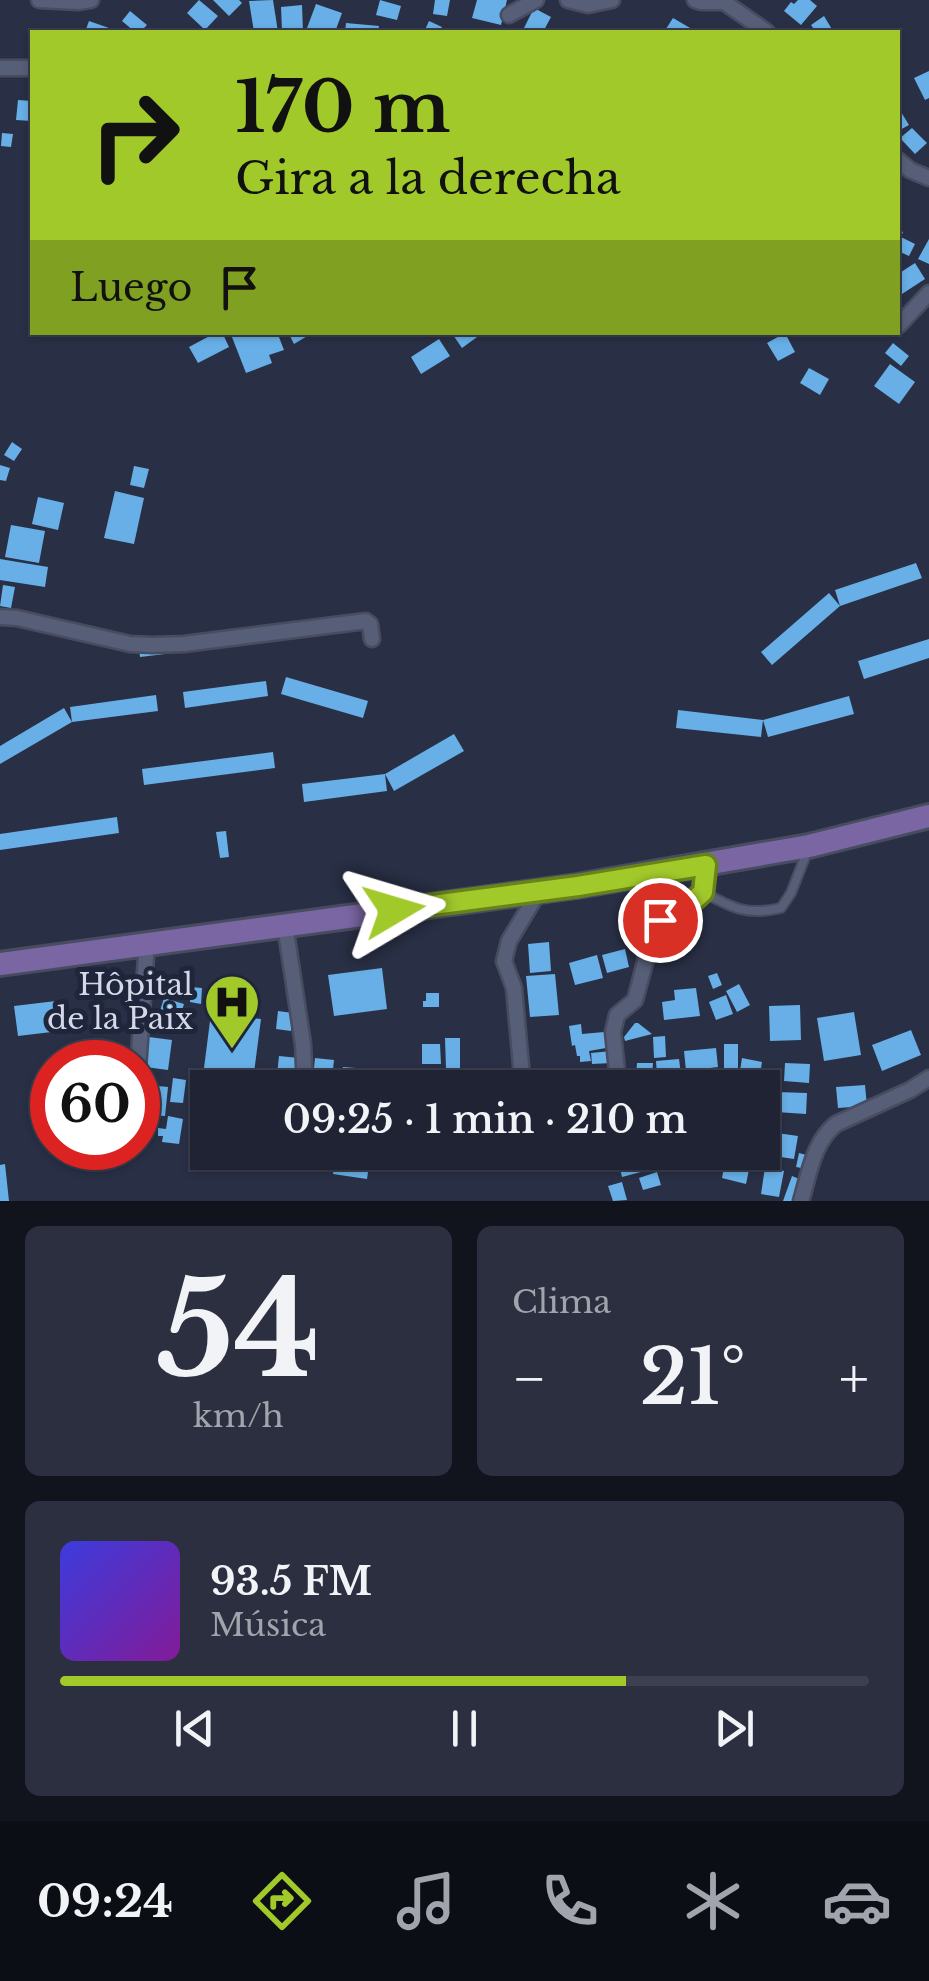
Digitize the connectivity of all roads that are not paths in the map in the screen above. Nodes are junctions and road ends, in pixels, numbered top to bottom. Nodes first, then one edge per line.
1 (39, 0) edge
2 (91, 0) edge
3 (536, 0) edge
4 (568, 0) edge
5 (612, 0) edge
6 (696, 0) edge
7 (722, 1) edge
8 (510, 15) dead end
9 (763, 30) edge
10 (0, 68) edge
11 (30, 68) edge
12 (900, 162) edge
13 (929, 178) edge
14 (929, 292) edge
15 (900, 324) edge
16 (0, 617) edge
17 (372, 639) dead end
18 (929, 816) edge
19 (809, 846) junction
20 (706, 865) junction
21 (539, 891) junction
22 (703, 892) junction
23 (286, 924) junction
24 (147, 943) junction
25 (0, 964) edge
26 (140, 1040) edge
27 (304, 1070) edge
28 (521, 1070) edge
29 (617, 1070) edge
30 (929, 1078) edge
31 (800, 1201) edge

1 - 2 street
3 - 8 street
4 - 5 street
6 - 7 street
7 - 9 street
10 - 11 street
12 - 13 street
14 - 15 street
16 - 17 street
18 - 19 main road
19 - 20 main road
19 - 22 lane
20 - 21 main road
20 - 22 street
21 - 23 main road
21 - 28 street
22 - 29 street
23 - 24 main road
23 - 27 street
24 - 25 main road
24 - 26 street
30 - 31 street

